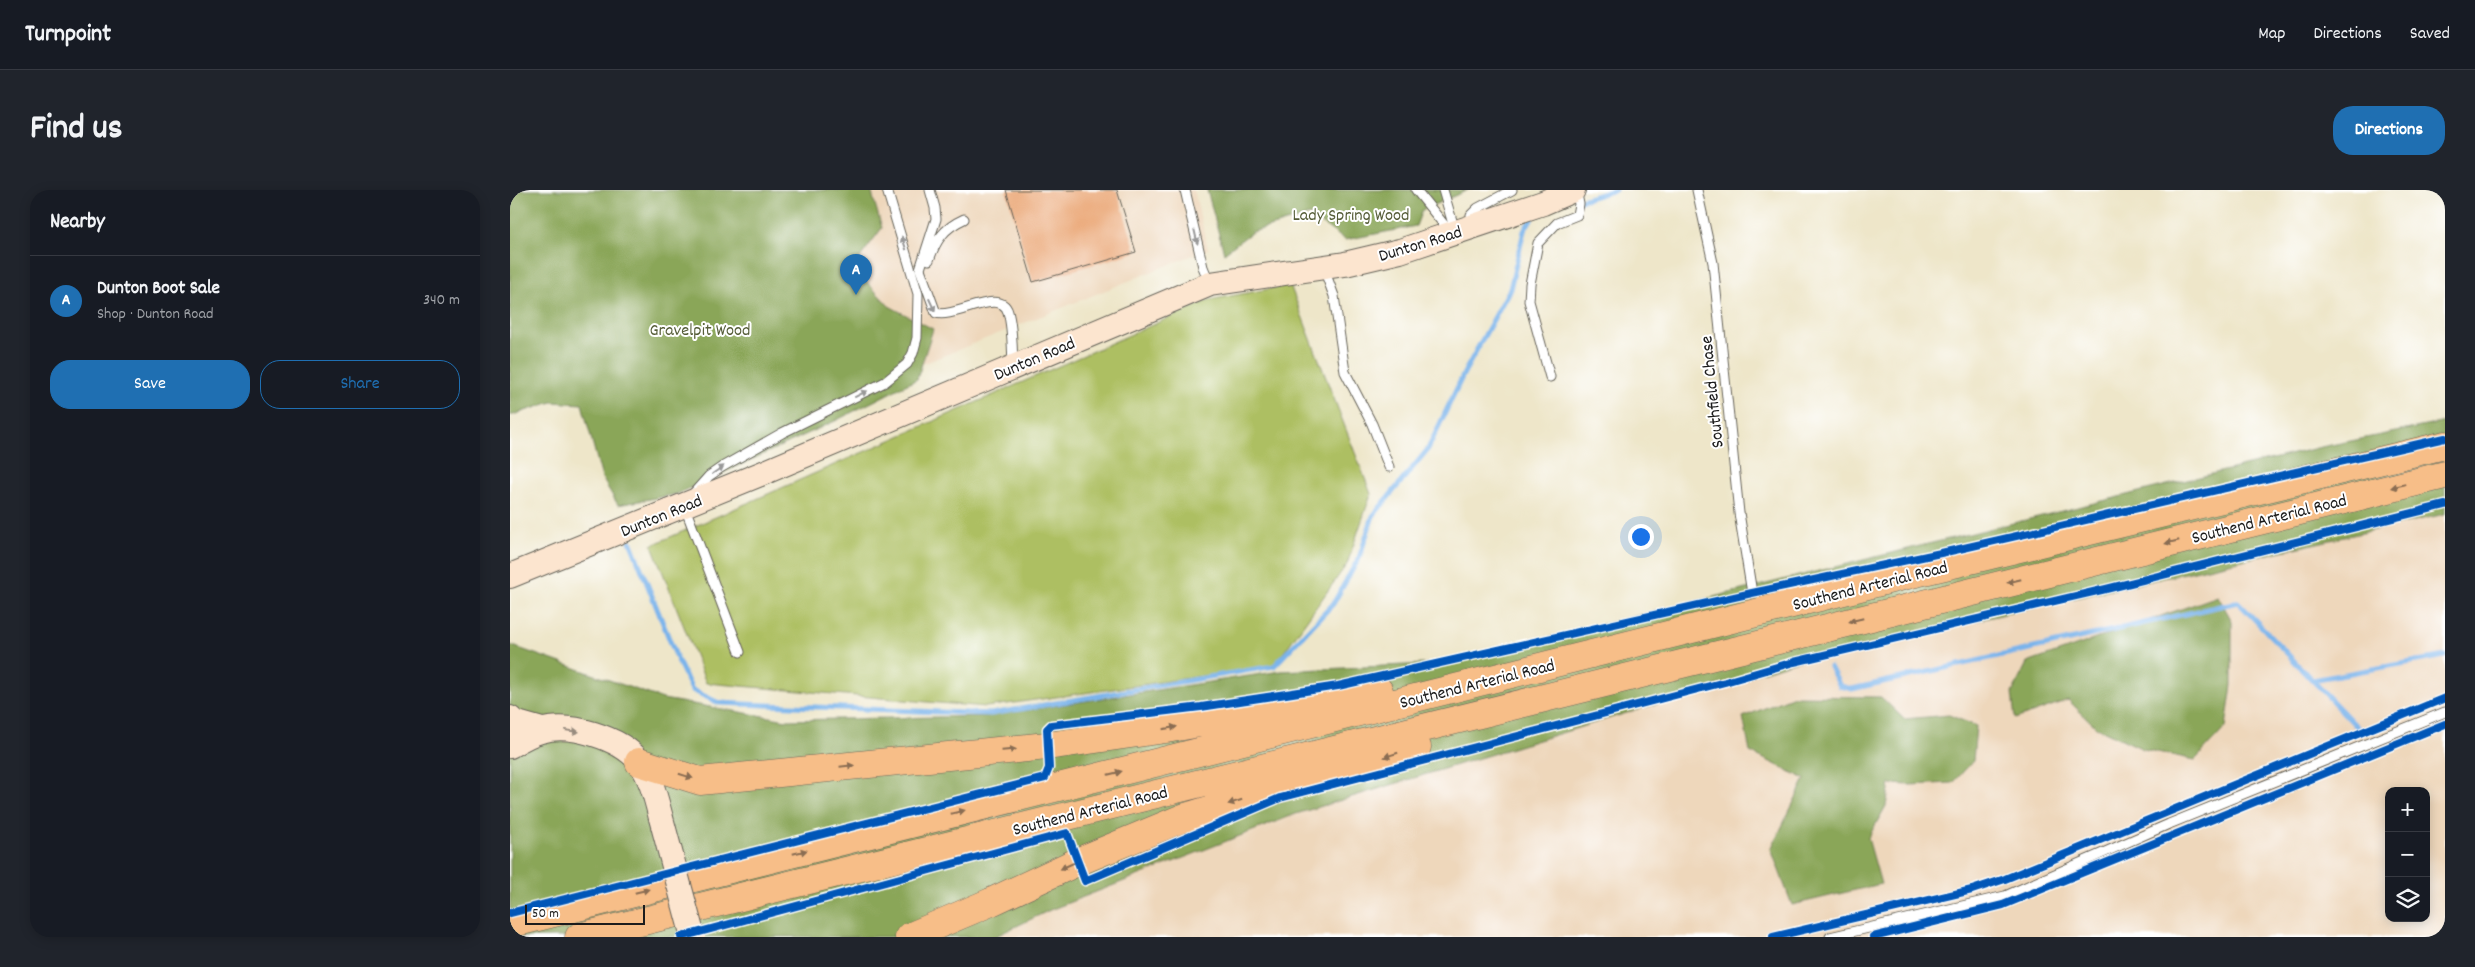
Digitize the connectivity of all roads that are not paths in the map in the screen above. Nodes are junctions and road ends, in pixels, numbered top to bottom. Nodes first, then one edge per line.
1 (887, 190) edge
2 (930, 190) edge
3 (1186, 190) edge
4 (1416, 190) edge
5 (1444, 190) edge
6 (1512, 190) edge
7 (1575, 190) edge
8 (1697, 190) edge
9 (964, 219) dead end
10 (1460, 230) junction
11 (1324, 267) junction
12 (922, 278) junction
13 (1210, 284) junction
14 (1013, 367) junction
15 (1550, 376) dead end
16 (2445, 446) edge
17 (1389, 467) dead end
18 (2445, 475) edge
19 (684, 505) junction
20 (510, 576) edge
21 (1754, 603) junction
22 (740, 652) dead end
23 (1671, 666) junction
24 (2445, 712) edge
25 (510, 718) edge
26 (542, 730) junction
27 (510, 746) edge
28 (639, 762) junction
29 (510, 924) edge
30 (579, 937) edge
31 (693, 937) edge
32 (909, 937) edge
33 (1830, 937) edge

19 -> 1 lane
2 - 12 lane
3 -> 13 lane
4 - 10 lane
5 - 10 lane
6 - 10 lane
7 - 10 street, Dunton Road
7 - 15 lane
8 - 21 lane, Southfield Chase
9 - 12 lane
10 - 11 street, Dunton Road
11 - 13 street, Dunton Road
11 - 17 lane
12 -> 14 lane
13 - 14 street, Dunton Road
14 - 19 street, Dunton Road
16 - 21 highway, Southend Arterial Road
18 -> 23 highway, Southend Arterial Road
19 - 20 street, Dunton Road
19 - 22 lane
28 -> 21 highway
29 -> 21 highway, Southend Arterial Road
23 - 30 highway, Southend Arterial Road
23 -> 32 highway
24 - 33 lane
25 - 26 street
26 - 27 street
26 -> 28 street
28 - 31 street, bridge

